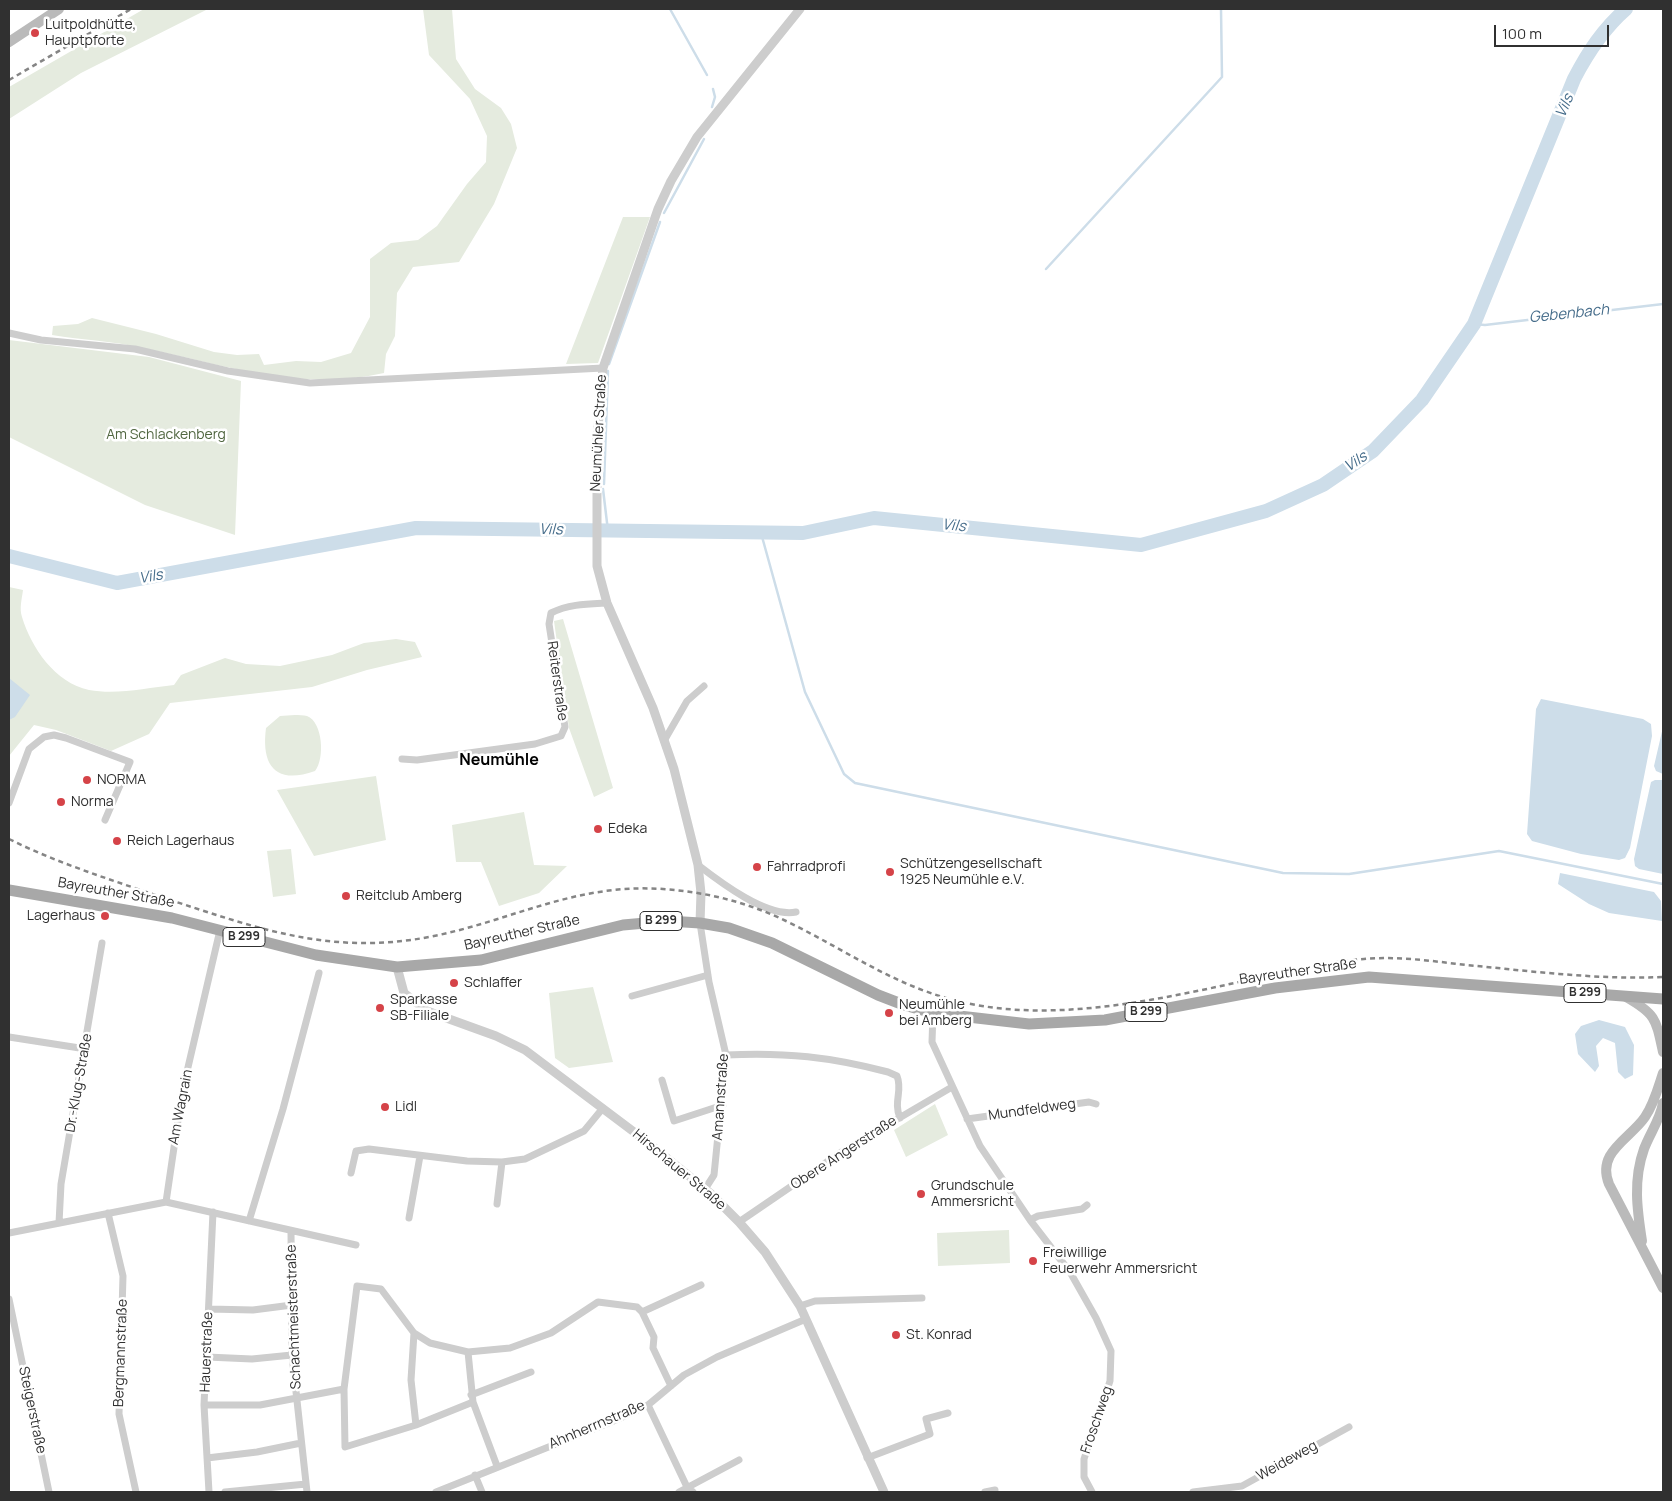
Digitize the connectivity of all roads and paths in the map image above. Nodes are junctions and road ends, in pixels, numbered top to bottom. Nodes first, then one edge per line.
1 (59, 9) edge
2 (800, 9) edge
3 (9, 42) edge
4 (9, 333) edge
5 (603, 368) junction
6 (607, 603) junction
7 (704, 686) dead end
8 (664, 740) junction
9 (402, 758) dead end
10 (9, 803) edge
11 (105, 820) dead end
12 (698, 865) junction
13 (9, 890) edge
14 (796, 912) dead end
15 (700, 923) junction
16 (220, 930) junction
17 (102, 943) dead end
18 (396, 967) junction
19 (320, 972) dead end
20 (708, 975) junction
21 (632, 996) dead end
22 (1625, 996) junction
23 (1663, 999) edge
24 (933, 1013) junction
25 (9, 1037) edge
26 (86, 1049) junction
27 (1663, 1052) edge
28 (726, 1055) junction
29 (1663, 1073) edge
30 (662, 1080) dead end
31 (952, 1087) junction
32 (1663, 1102) edge
33 (1096, 1104) dead end
34 (723, 1105) junction
35 (603, 1108) junction
36 (900, 1118) junction
37 (967, 1119) junction
38 (420, 1156) junction
39 (502, 1162) junction
40 (351, 1173) dead end
41 (706, 1189) junction
42 (166, 1202) junction
43 (497, 1204) dead end
44 (1087, 1205) dead end
45 (213, 1212) junction
46 (108, 1213) junction
47 (409, 1218) dead end
48 (1030, 1220) junction
49 (249, 1221) junction
50 (739, 1222) junction
51 (59, 1223) junction
52 (291, 1230) junction
53 (9, 1233) edge
54 (1642, 1244) junction
55 (356, 1245) dead end
56 (1661, 1283) edge
57 (701, 1285) dead end
58 (922, 1298) dead end
59 (9, 1299) edge
60 (292, 1305) junction
61 (800, 1306) junction
62 (208, 1309) junction
63 (642, 1312) junction
64 (806, 1319) junction
65 (414, 1333) junction
66 (468, 1352) junction
67 (292, 1355) junction
68 (206, 1357) junction
69 (531, 1372) dead end
70 (671, 1386) junction
71 (344, 1389) junction
72 (296, 1398) junction
73 (472, 1398) junction
74 (204, 1405) junction
75 (648, 1405) junction
76 (948, 1413) dead end
77 (416, 1425) junction
78 (1349, 1427) dead end
79 (301, 1443) junction
80 (207, 1458) junction
81 (868, 1458) junction
82 (739, 1460) dead end
83 (497, 1466) junction
84 (475, 1475) junction
85 (306, 1484) junction
86 (690, 1489) edge
87 (996, 1490) dead end
88 (49, 1492) edge
89 (136, 1492) edge
90 (209, 1492) edge
91 (225, 1492) edge
92 (307, 1492) edge
93 (436, 1492) edge
94 (482, 1492) edge
95 (679, 1492) edge
96 (884, 1492) edge
97 (986, 1492) edge
98 (1092, 1492) edge
99 (1193, 1492) edge

1 - 3 main road
2 - 5 street, Neumühler Straße
4 - 5 street
5 - 6 street, Neumühler Straße
6 - 8 street, Neumühler Straße
6 - 9 street, Reiterstraße
7 - 8 street
8 - 12 street, Neumühler Straße
10 - 11 street
12 - 14 street
12 - 15 street, Neumühler Straße
13 - 16 main road, Bayreuther Straße / B 299
15 - 18 main road, Bayreuther Straße / B 299
15 - 20 street, Amannstraße
15 - 24 main road, Bayreuther Straße / B 299
16 - 18 main road, Bayreuther Straße / B 299
16 - 42 street, Am Wagrain
17 - 26 street, Dr.-Klug-Straße
18 - 35 street, Hirschauer Straße
19 - 49 street
20 - 21 street
20 - 28 street, Amannstraße
22 - 23 main road, Bayreuther Straße / B 299
22 - 24 main road, Bayreuther Straße / B 299
22 - 27 main road
24 - 31 street, Froschweg
25 - 26 street
26 - 51 street, Dr.-Klug-Straße
28 - 34 street, Amannstraße
28 - 36 street
29 - 54 main road
30 - 34 street
31 - 36 street, Obere Angerstraße
31 - 37 street, Froschweg
32 - 54 main road
33 - 37 street, Mundfeldweg
34 - 41 street, Amannstraße
35 - 39 street
35 - 41 street, Hirschauer Straße
36 - 50 street, Obere Angerstraße
37 - 48 street, Froschweg
38 - 39 street
38 - 40 street
38 - 47 street
39 - 43 street
41 - 50 street, Hirschauer Straße
42 - 45 street
42 - 46 street
44 - 48 street
45 - 49 street
45 - 62 street, Hauerstraße
46 - 51 street
46 - 89 street, Bergmannstraße
48 - 98 street, Froschweg
49 - 52 street
50 - 61 street, Hirschauer Straße
51 - 53 street
52 - 55 street
52 - 60 street, Schachtmeisterstraße
54 - 56 main road
57 - 63 street
58 - 61 street
59 - 88 street, Steigerstraße
60 - 62 street
60 - 67 street, Schachtmeisterstraße
61 - 64 street, Hirschauer Straße
62 - 68 street, Hauerstraße
63 - 66 street
63 - 70 street
64 - 70 street, Ahnherrnstraße
64 - 81 street, Hirschauer Straße
65 - 66 street
65 - 71 street
65 - 77 street
66 - 73 street
67 - 68 street
67 - 72 street, Schachtmeisterstraße
68 - 74 street, Hauerstraße
69 - 73 street
70 - 75 street, Ahnherrnstraße
71 - 72 street
71 - 77 street
72 - 74 street
72 - 79 street, Schachtmeisterstraße
73 - 77 street
73 - 83 street
74 - 80 street, Hauerstraße
75 - 83 street, Ahnherrnstraße
75 - 86 street
76 - 81 street
78 - 99 street, Weideweg
79 - 80 street
79 - 85 street, Schachtmeisterstraße
80 - 90 street, Hauerstraße
81 - 96 street, Hirschauer Straße
82 - 86 street
83 - 84 street, Ahnherrnstraße
84 - 93 street, Ahnherrnstraße
84 - 94 street
85 - 91 street
85 - 92 street, Schachtmeisterstraße
86 - 95 street
87 - 97 street

